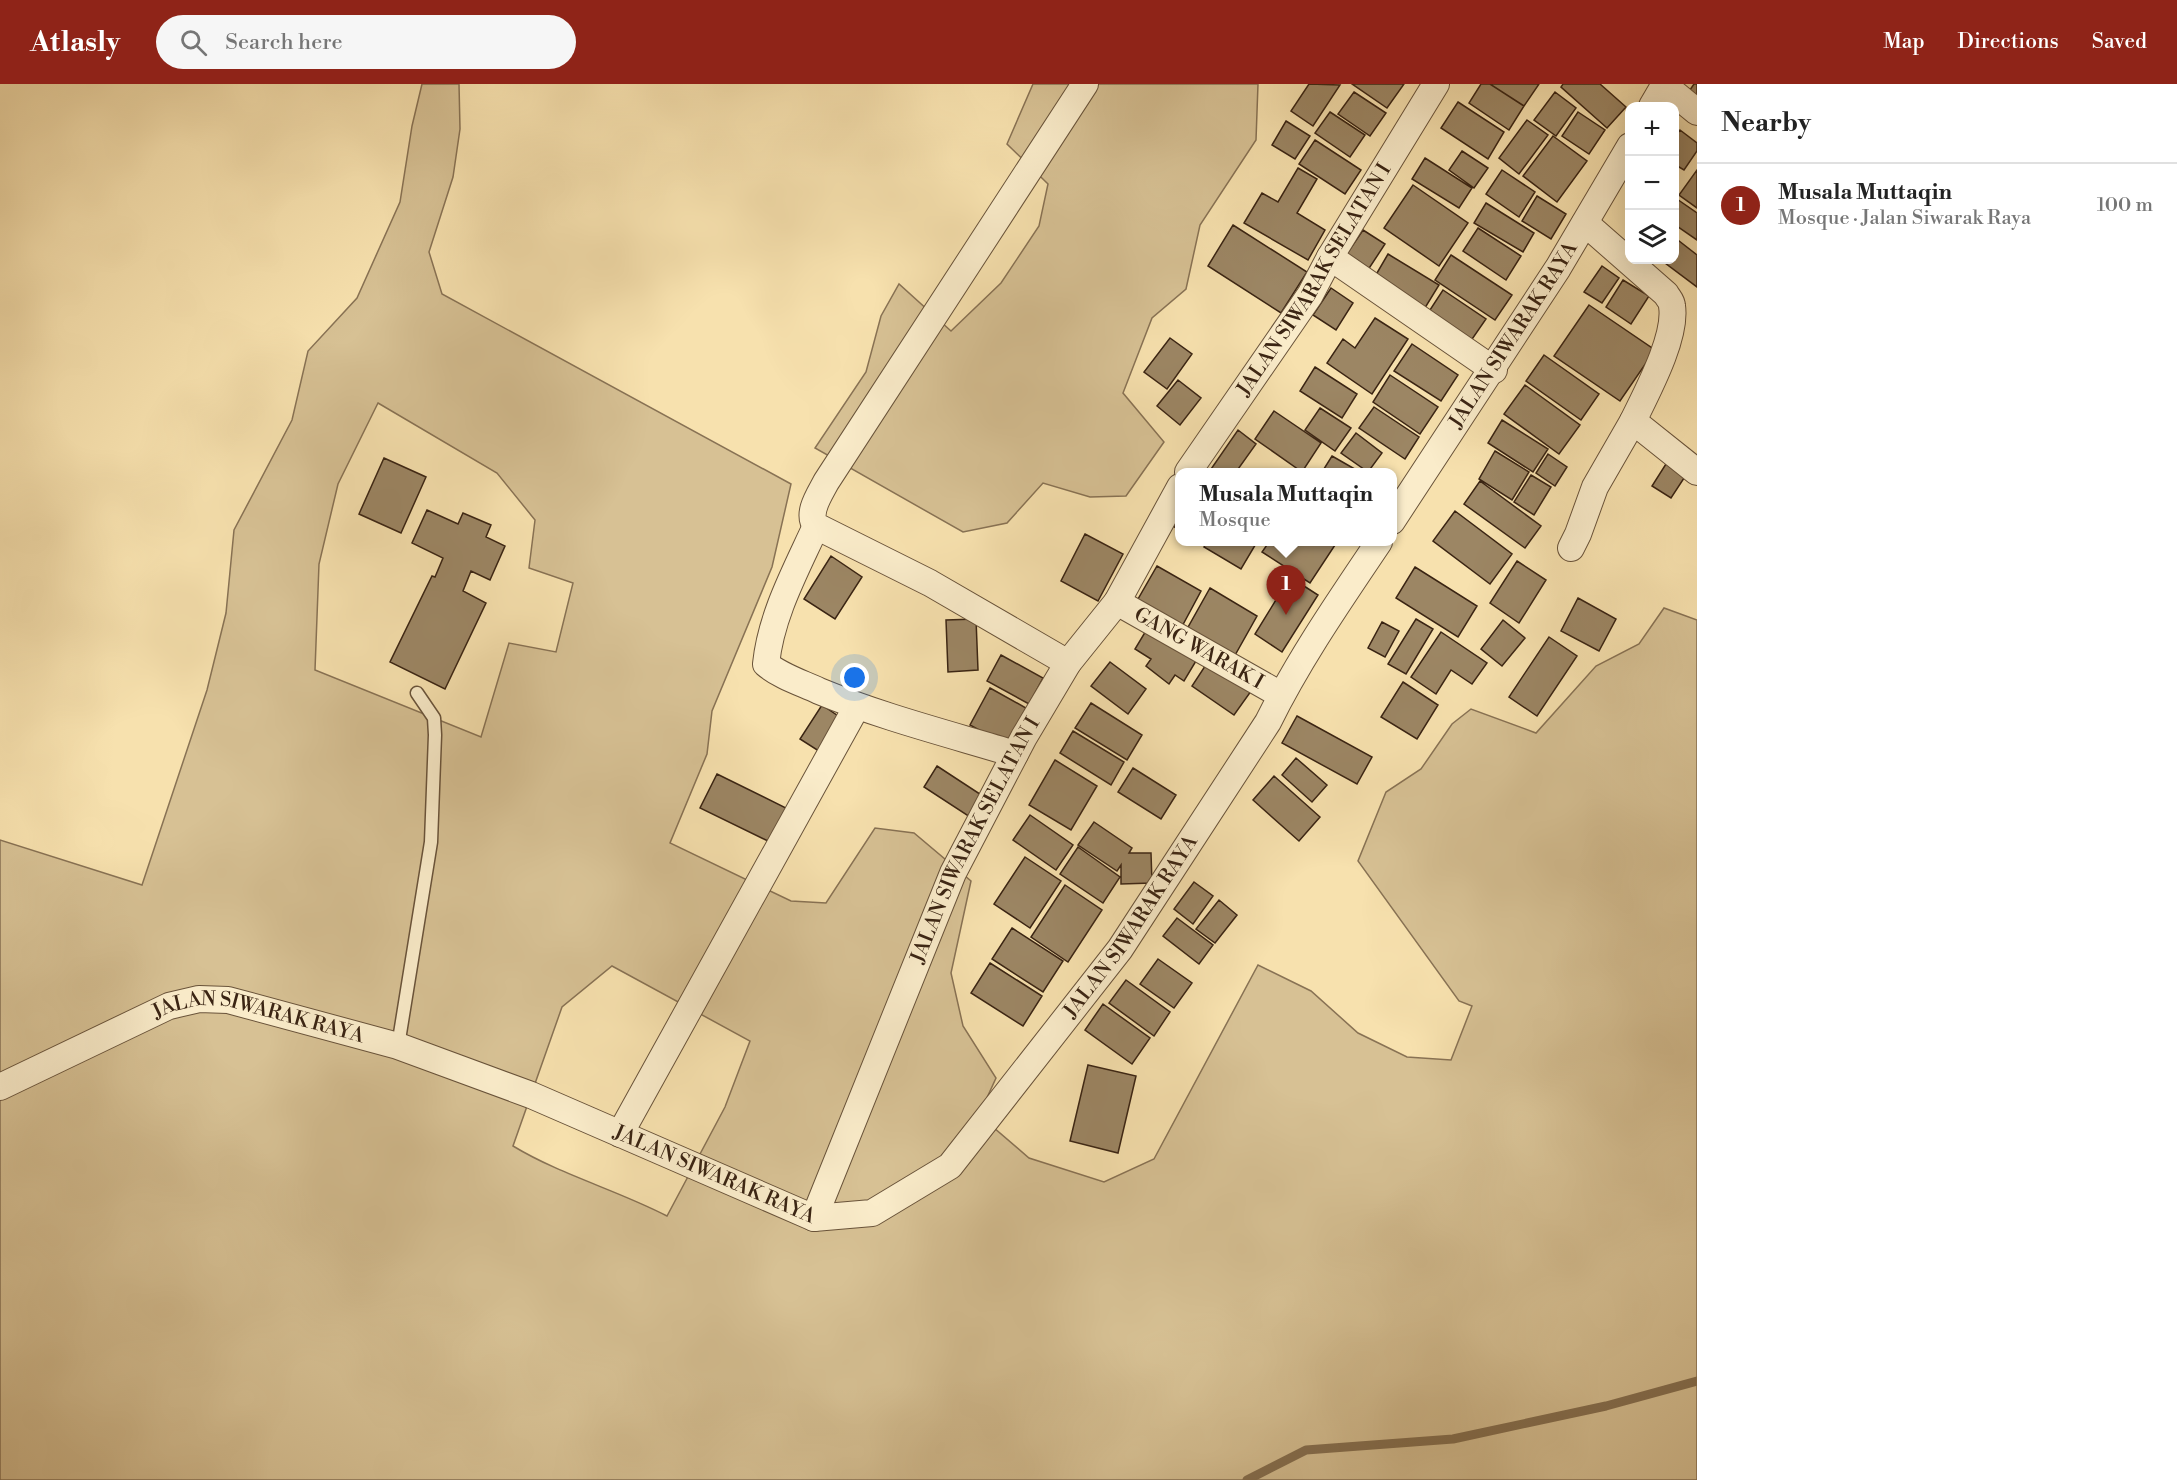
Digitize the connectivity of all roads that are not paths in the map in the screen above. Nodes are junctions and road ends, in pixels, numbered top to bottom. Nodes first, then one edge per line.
1 (1085, 84) edge
2 (1436, 84) edge
3 (1664, 84) edge
4 (1654, 102) edge
5 (1697, 112) edge
6 (1625, 153) edge
7 (1585, 223) junction
8 (1330, 257) junction
9 (1494, 370) junction
10 (1633, 421) junction
11 (1191, 468) edge
12 (1697, 472) edge
13 (1175, 494) edge
14 (1397, 514) edge
15 (816, 526) junction
16 (1376, 546) edge
17 (1570, 548) dead end
18 (1117, 602) junction
19 (1068, 663) junction
20 (417, 693) dead end
21 (1281, 695) junction
22 (857, 706) junction
23 (1015, 753) junction
24 (398, 1046) junction
25 (0, 1088) edge
26 (620, 1134) junction
27 (814, 1218) junction

1 - 15 street
2 - 8 street, JALAN SIWARAK SELATAN I
3 - 4 street
3 - 5 street
6 - 7 street, JALAN SIWARAK RAYA
7 - 9 street, JALAN SIWARAK RAYA
7 - 10 street
8 - 9 street
8 - 11 street, JALAN SIWARAK SELATAN I
9 - 14 street, JALAN SIWARAK RAYA
10 - 12 street
10 - 17 street
13 - 18 street, JALAN SIWARAK SELATAN I
15 - 19 street
15 - 22 street
16 - 21 street, JALAN SIWARAK RAYA
18 - 19 street, JALAN SIWARAK SELATAN I
18 - 21 street, GANG WARAK I
19 - 23 street, JALAN SIWARAK SELATAN I
20 - 24 lane
21 - 27 street, JALAN SIWARAK RAYA
22 - 23 street
22 - 26 street
23 - 27 street, JALAN SIWARAK SELATAN I
24 - 25 street, JALAN SIWARAK RAYA
24 - 26 street, JALAN SIWARAK RAYA
26 - 27 street, JALAN SIWARAK RAYA

